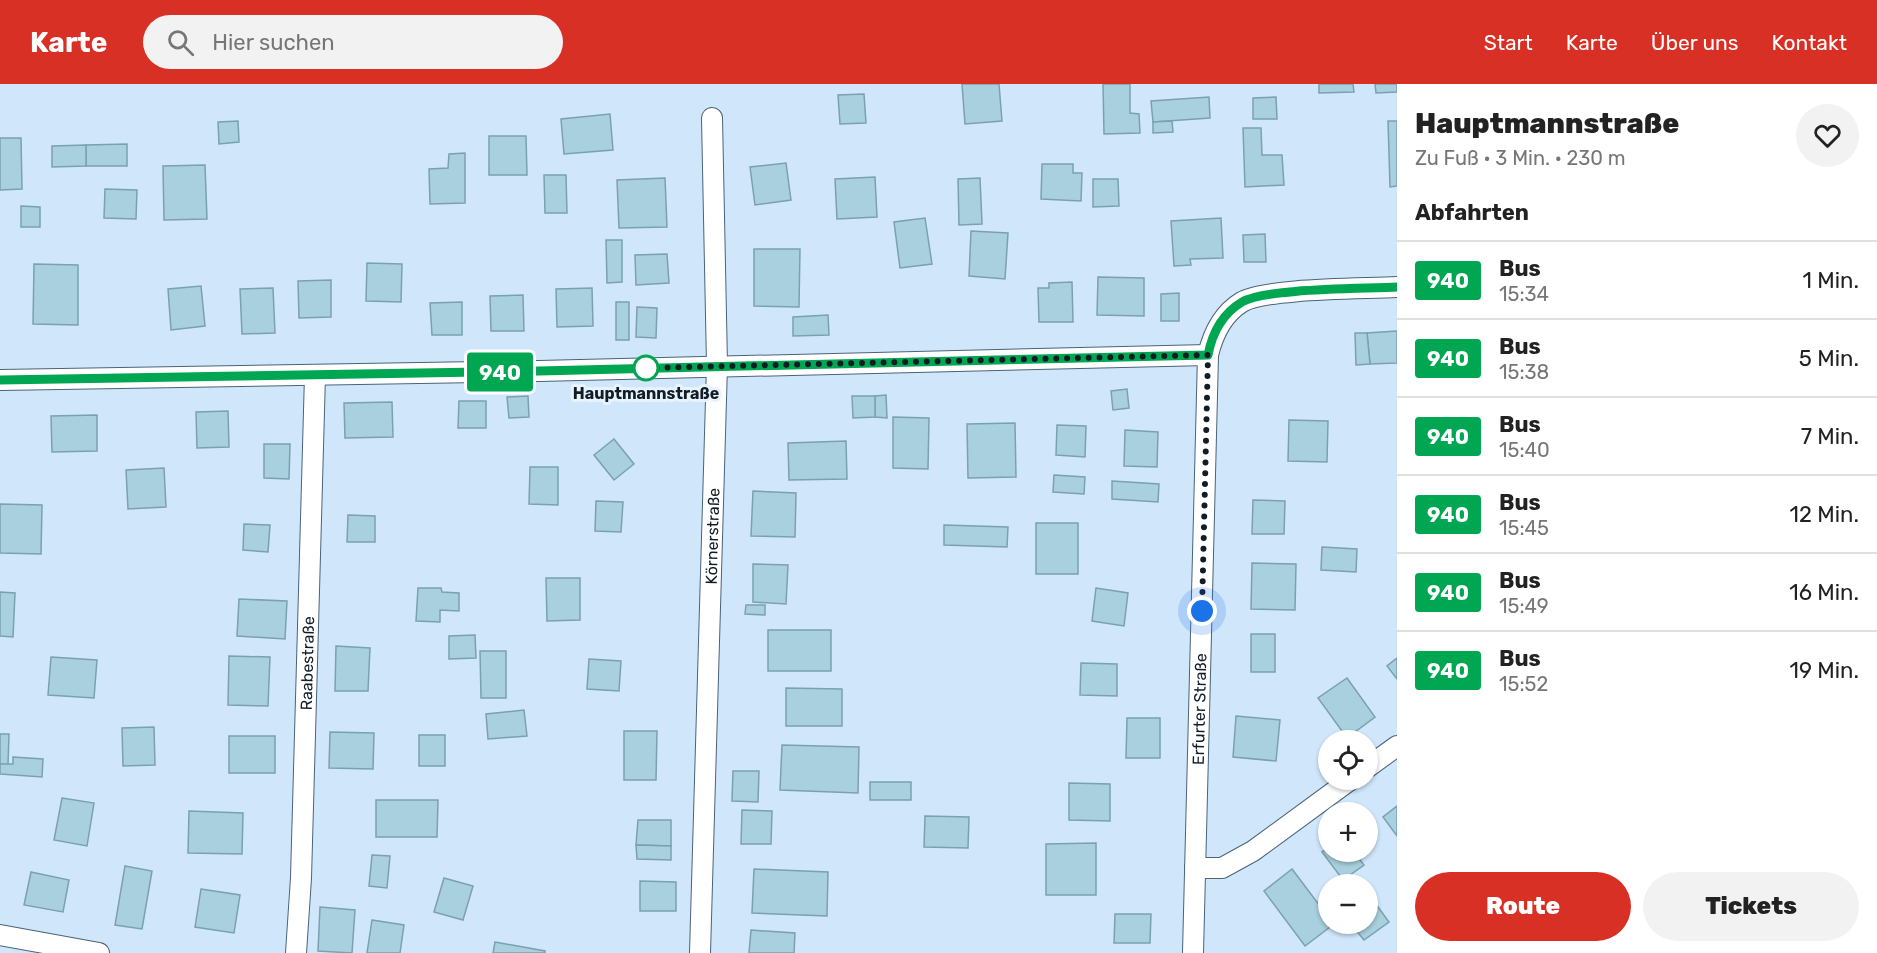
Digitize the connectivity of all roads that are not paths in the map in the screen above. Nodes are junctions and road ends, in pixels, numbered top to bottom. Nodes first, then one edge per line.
1 (712, 118) dead end
2 (1397, 287) edge
3 (1208, 355) junction
4 (717, 365) junction
5 (315, 375) junction
6 (0, 380) edge
7 (1397, 746) edge
8 (1378, 760) edge
9 (1336, 790) edge
10 (1195, 868) junction
11 (0, 936) edge
12 (99, 953) edge
13 (296, 953) edge
14 (700, 953) edge
15 (1193, 953) edge

1 - 4 street, Körnerstraße
2 - 3 street, Erfurter Straße
3 - 4 street
3 - 10 street, Erfurter Straße
4 - 5 street
4 - 14 street, Körnerstraße
5 - 6 street
5 - 13 street, Raabestraße
7 - 8 street
9 - 10 street
10 - 15 street, Erfurter Straße
11 - 12 street

